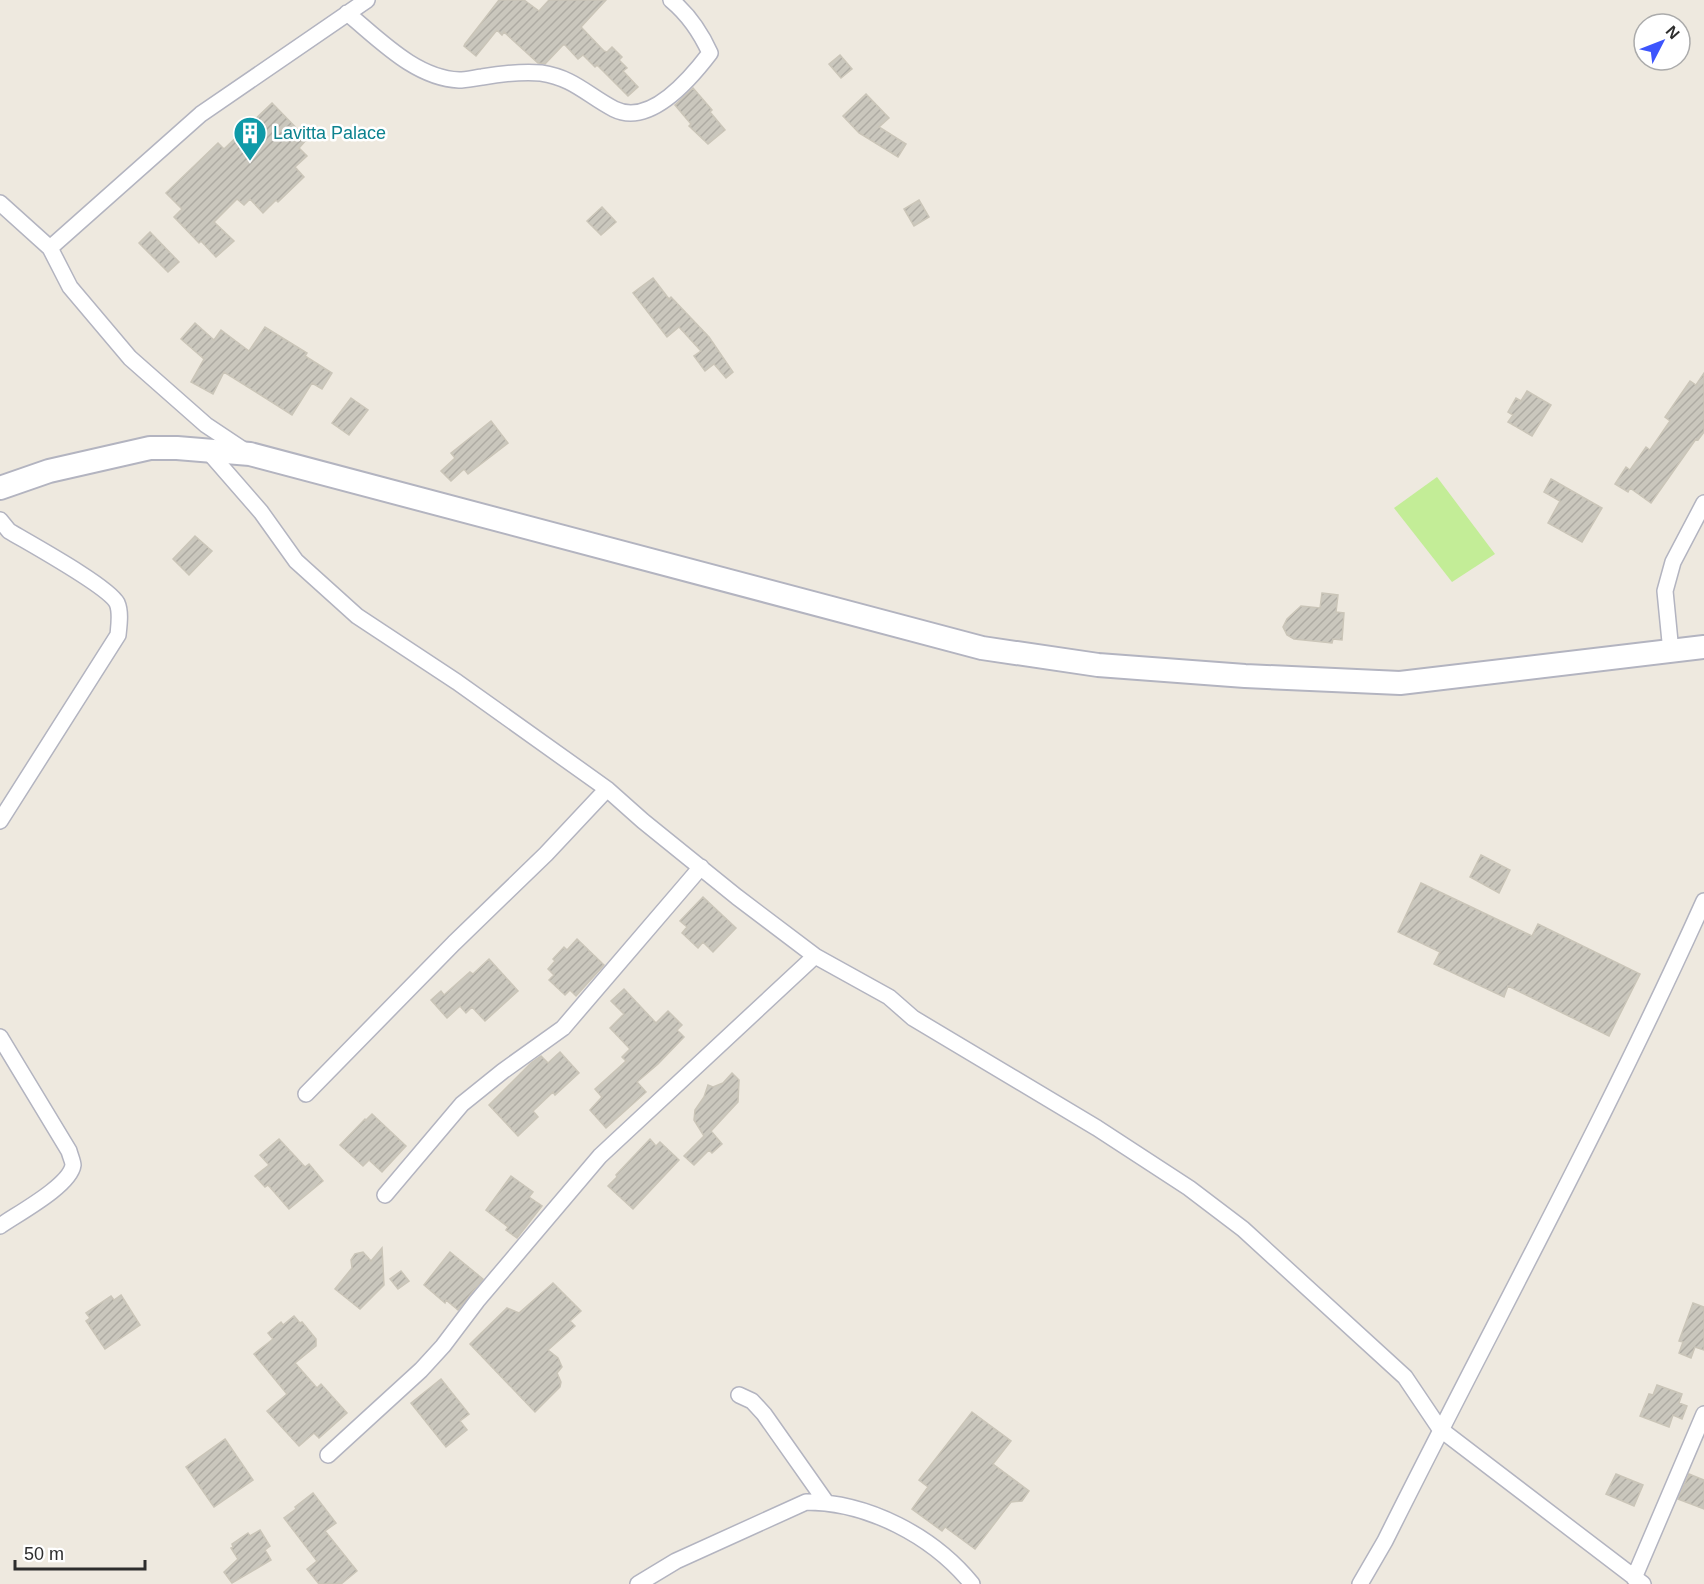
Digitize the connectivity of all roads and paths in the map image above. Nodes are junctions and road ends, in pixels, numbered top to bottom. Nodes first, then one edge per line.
1 (367, 0) edge
2 (671, 0) edge
3 (347, 13) junction
4 (0, 202) edge
5 (50, 248) junction
6 (207, 450) junction
7 (250, 454) junction
8 (0, 488) edge
9 (1704, 503) edge
10 (0, 520) edge
11 (1704, 647) edge
12 (1671, 652) junction
13 (607, 789) junction
14 (0, 821) edge
15 (701, 867) junction
16 (1704, 902) edge
17 (815, 956) junction
18 (0, 1037) edge
19 (306, 1094) dead end
20 (385, 1195) dead end
21 (0, 1226) edge
22 (739, 1395) dead end
23 (1704, 1414) edge
24 (1440, 1429) junction
25 (328, 1455) dead end
26 (826, 1502) junction
27 (1638, 1581) edge
28 (638, 1584) edge
29 (972, 1584) edge
30 (1360, 1584) edge

1 - 3 street
2 - 3 street
3 - 5 street
4 - 5 street
5 - 7 street
6 - 7 street
6 - 8 street
6 - 13 street
7 - 12 street
9 - 12 street
10 - 14 street
11 - 12 street
13 - 15 street
13 - 19 street
15 - 17 street
15 - 20 street
16 - 24 street
17 - 24 street
17 - 25 street
18 - 21 street
22 - 26 street
23 - 27 street
24 - 27 street
24 - 30 street
26 - 28 street
26 - 29 street

